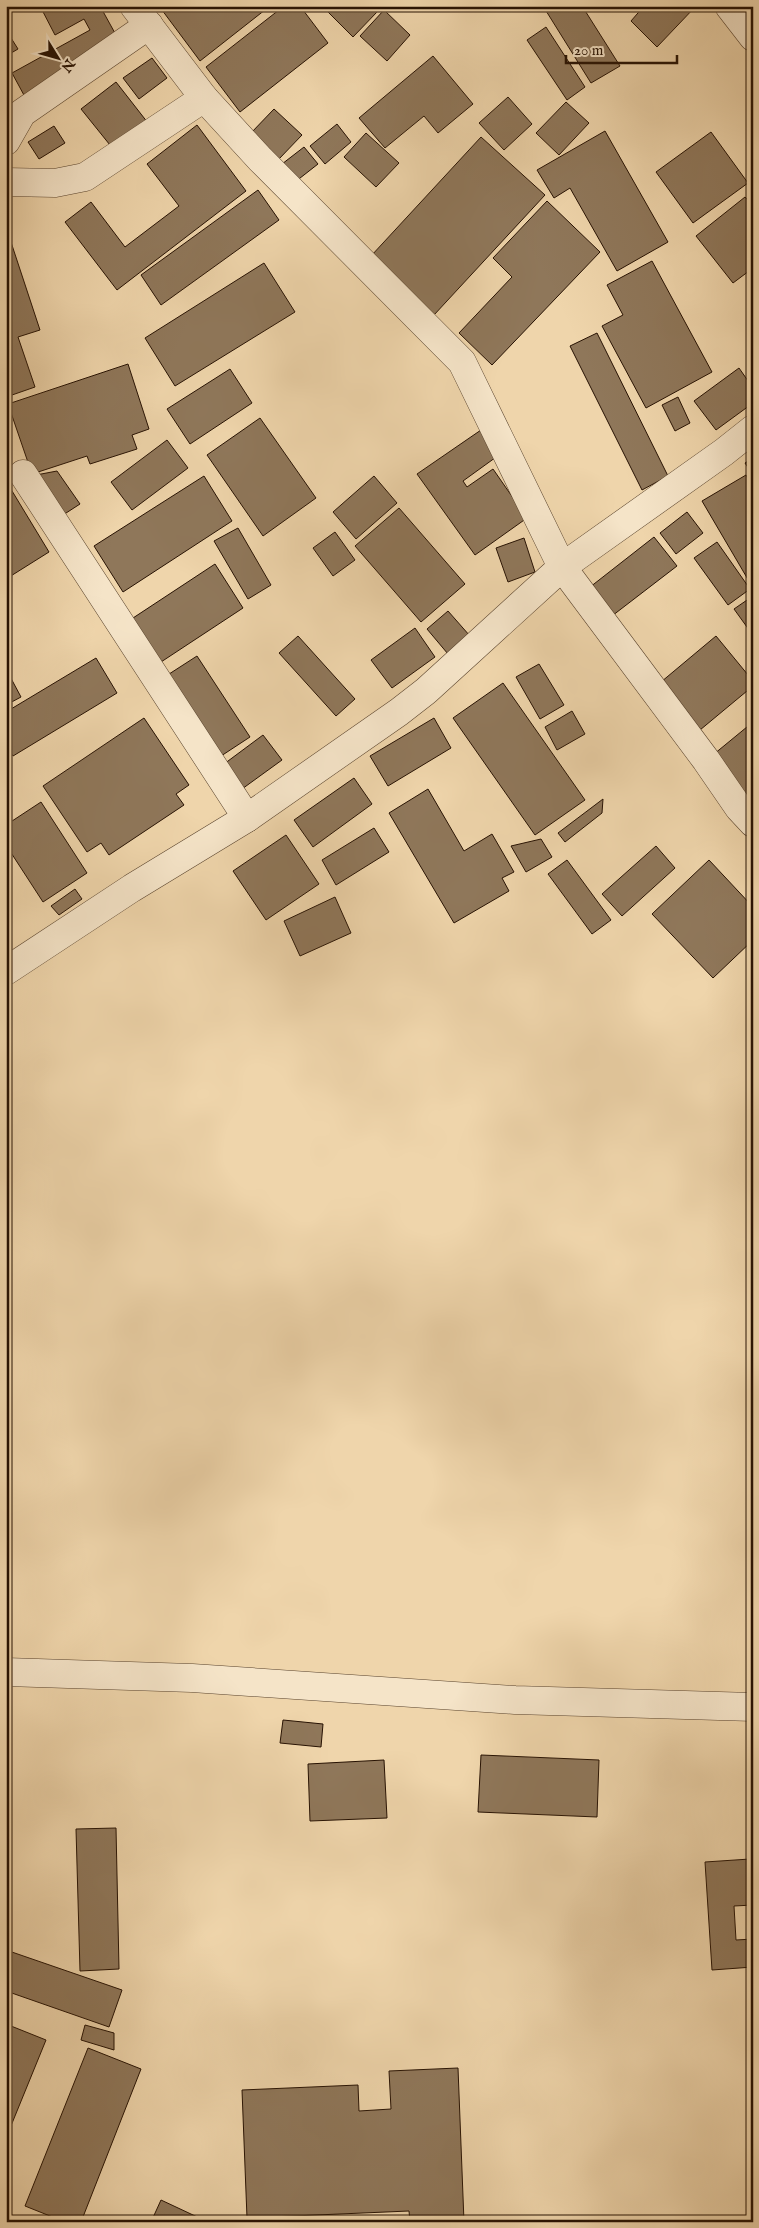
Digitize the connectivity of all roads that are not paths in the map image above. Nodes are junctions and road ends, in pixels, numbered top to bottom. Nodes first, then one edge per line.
1 (729, 6) edge
2 (142, 16) edge
3 (753, 37) edge
4 (204, 98) junction
5 (6, 141) edge
6 (6, 182) edge
7 (753, 429) edge
8 (23, 474) dead end
9 (562, 567) junction
10 (247, 818) junction
11 (753, 823) edge
12 (6, 970) edge
13 (6, 1672) edge
14 (753, 1707) edge

1 - 3 street
2 - 4 street
2 - 5 street
4 - 6 street
4 - 9 street
7 - 9 street
8 - 10 street
9 - 10 street
9 - 11 street
10 - 12 street
13 - 14 street

